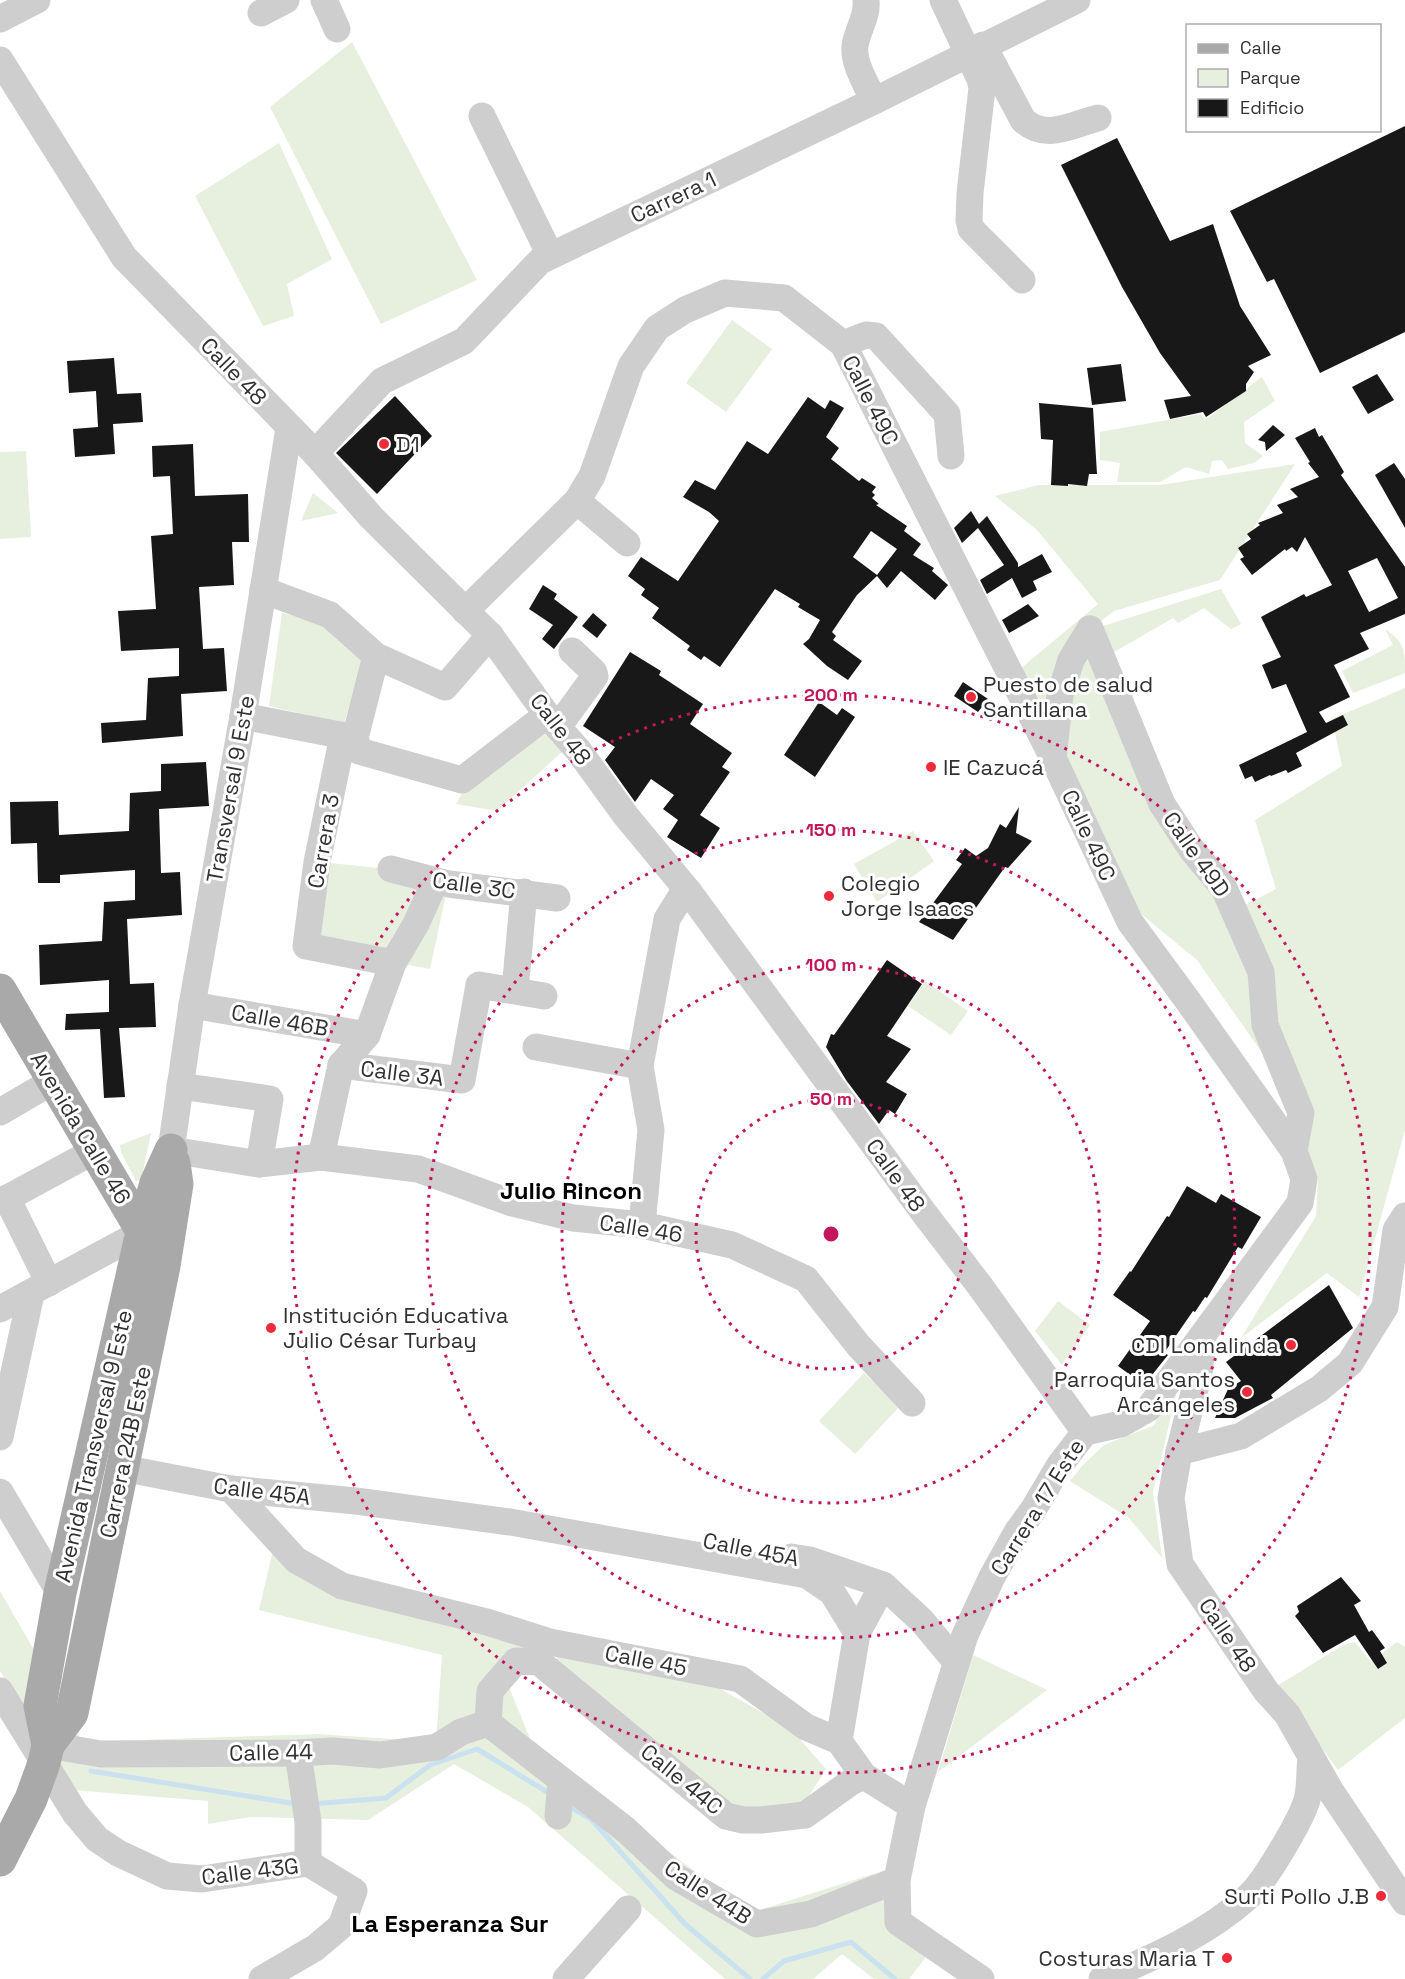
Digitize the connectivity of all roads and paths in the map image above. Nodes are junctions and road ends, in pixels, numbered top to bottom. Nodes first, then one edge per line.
1 (37, 0) edge
2 (286, 0) edge
3 (324, 0) edge
4 (866, 0) edge
5 (943, 0) edge
6 (1064, 3) edge
7 (261, 13) dead end
8 (0, 19) edge
9 (337, 29) dead end
10 (976, 49) junction
11 (0, 60) edge
12 (874, 101) junction
13 (482, 116) dead end
14 (1098, 117) dead end
15 (550, 255) junction
16 (1022, 280) dead end
17 (843, 344) junction
18 (289, 428) junction
19 (315, 453) junction
20 (951, 456) dead end
21 (577, 501) junction
22 (627, 543) dead end
23 (263, 590) junction
24 (465, 611) junction
25 (490, 635) junction
26 (572, 651) dead end
27 (376, 656) junction
28 (243, 716) junction
29 (553, 721) junction
30 (349, 737) junction
31 (1053, 758) junction
32 (391, 869) dead end
33 (435, 882) junction
34 (524, 892) junction
35 (689, 892) junction
36 (558, 898) dead end
37 (393, 963) junction
38 (0, 990) edge
39 (515, 990) junction
40 (544, 996) dead end
41 (192, 1005) junction
42 (367, 1035) junction
43 (536, 1047) dead end
44 (341, 1065) junction
45 (640, 1066) junction
46 (53, 1081) junction
47 (180, 1086) junction
48 (0, 1112) edge
49 (96, 1150) junction
50 (171, 1150) junction
51 (1294, 1151) junction
52 (321, 1157) junction
53 (259, 1164) junction
54 (1304, 1179) joint
55 (4, 1200) edge
56 (1405, 1216) edge
57 (642, 1226) junction
58 (142, 1232) junction
59 (164, 1266) junction
60 (40, 1289) junction
61 (0, 1309) edge
62 (1204, 1334) junction
63 (912, 1403) dead end
64 (1085, 1432) junction
65 (0, 1437) edge
66 (1179, 1452) junction
67 (122, 1468) junction
68 (231, 1489) junction
69 (0, 1492) edge
70 (809, 1568) junction
71 (883, 1585) junction
72 (60, 1593) junction
73 (857, 1633) junction
74 (535, 1655) junction
75 (956, 1662) junction
76 (0, 1692) edge
77 (488, 1723) junction
78 (839, 1741) junction
79 (298, 1753) junction
80 (46, 1754) junction
81 (1311, 1758) junction
82 (864, 1776) junction
83 (561, 1780) junction
84 (912, 1806) junction
85 (558, 1816) dead end
86 (0, 1860) edge
87 (308, 1863) junction
88 (897, 1880) junction
89 (1405, 1902) edge
90 (628, 1909) dead end
91 (262, 1979) edge
92 (566, 1979) edge
93 (981, 1979) edge
94 (1102, 1979) edge

1 - 8 street
2 - 7 street
3 - 9 street
4 - 12 street
5 - 10 street
6 - 10 street, Carrera 1
10 - 12 street, Carrera 1
10 - 14 street
10 - 16 street
11 - 18 street, Calle 48
12 - 15 street, Carrera 1
13 - 15 street
15 - 19 street, Carrera 1
17 - 20 street
17 - 21 street, Calle 49C
17 - 31 street, Calle 49C
18 - 19 street, Calle 48
18 - 23 street, Transversal 9 Este
19 - 24 street, Calle 48
21 - 22 street
21 - 24 street
23 - 27 street
23 - 28 street, Transversal 9 Este
24 - 25 street, Calle 48
25 - 27 street
25 - 29 street, Calle 48
26 - 29 street
27 - 30 street, Carrera 3
28 - 30 street
28 - 41 street, Transversal 9 Este
29 - 30 street
29 - 35 street, Calle 48
30 - 37 street, Carrera 3
31 - 51 street, Calle 49C
31 - 51 street, Calle 49D
32 - 33 street, Calle 3C
33 - 34 street, Calle 3C
33 - 37 street
34 - 36 street, Calle 3C
34 - 39 street
35 - 45 street
35 - 64 street, Calle 48
37 - 42 street
38 - 46 main road, Avenida Calle 46
39 - 40 street
39 - 44 street, Calle 3A
41 - 42 street, Calle 46B
41 - 47 street, Transversal 9 Este
42 - 44 street
43 - 45 street
44 - 52 street
45 - 57 street
46 - 48 street
46 - 49 main road, Avenida Calle 46
47 - 50 street, Transversal 9 Este
47 - 53 street
49 - 55 street
49 - 58 main road, Avenida Calle 46
50 - 53 street, Calle 46
50 - 58 main road, Avenida Transversal 9 Este
50 - 59 main road, Carrera 24B Este
51 - 54 street, Calle 49C
52 - 53 street, Calle 46
52 - 57 street, Calle 46
54 - 62 street, Carrera 17 Este
55 - 60 street
56 - 66 street
57 - 63 street, Calle 46
58 - 59 main road, Avenida Calle 46
58 - 60 street
58 - 72 main road, Avenida Transversal 9 Este
59 - 67 main road, Carrera 24B Este
60 - 61 street
60 - 65 street
62 - 64 street, Carrera 17 Este
62 - 66 street, Calle 48
64 - 75 street, Carrera 17 Este
66 - 81 street, Calle 48
67 - 68 street, Calle 45A
67 - 80 main road, Carrera 24B Este
68 - 70 street, Calle 45A
68 - 74 street, Calle 45
69 - 72 street
70 - 71 street, Calle 45A
70 - 73 street, Calle 45A
71 - 73 street
71 - 75 street, Calle 45A
72 - 80 main road, Avenida Transversal 9 Este
73 - 78 street
74 - 77 street
74 - 78 street, Calle 45
74 - 82 street, Calle 44C
75 - 84 street, Carrera 17 Este
76 - 80 street
77 - 79 street, Calle 44
77 - 83 street, Calle 44B
78 - 82 street
79 - 80 street, Calle 44
79 - 87 street
80 - 86 main road
80 - 87 street, Calle 43G
81 - 89 street, Calle 48
81 - 94 street
82 - 84 street
83 - 85 street
83 - 88 street, Calle 44B
84 - 88 street, Carrera 17 Este
87 - 91 street, Calle 43G
88 - 93 street
90 - 92 street

